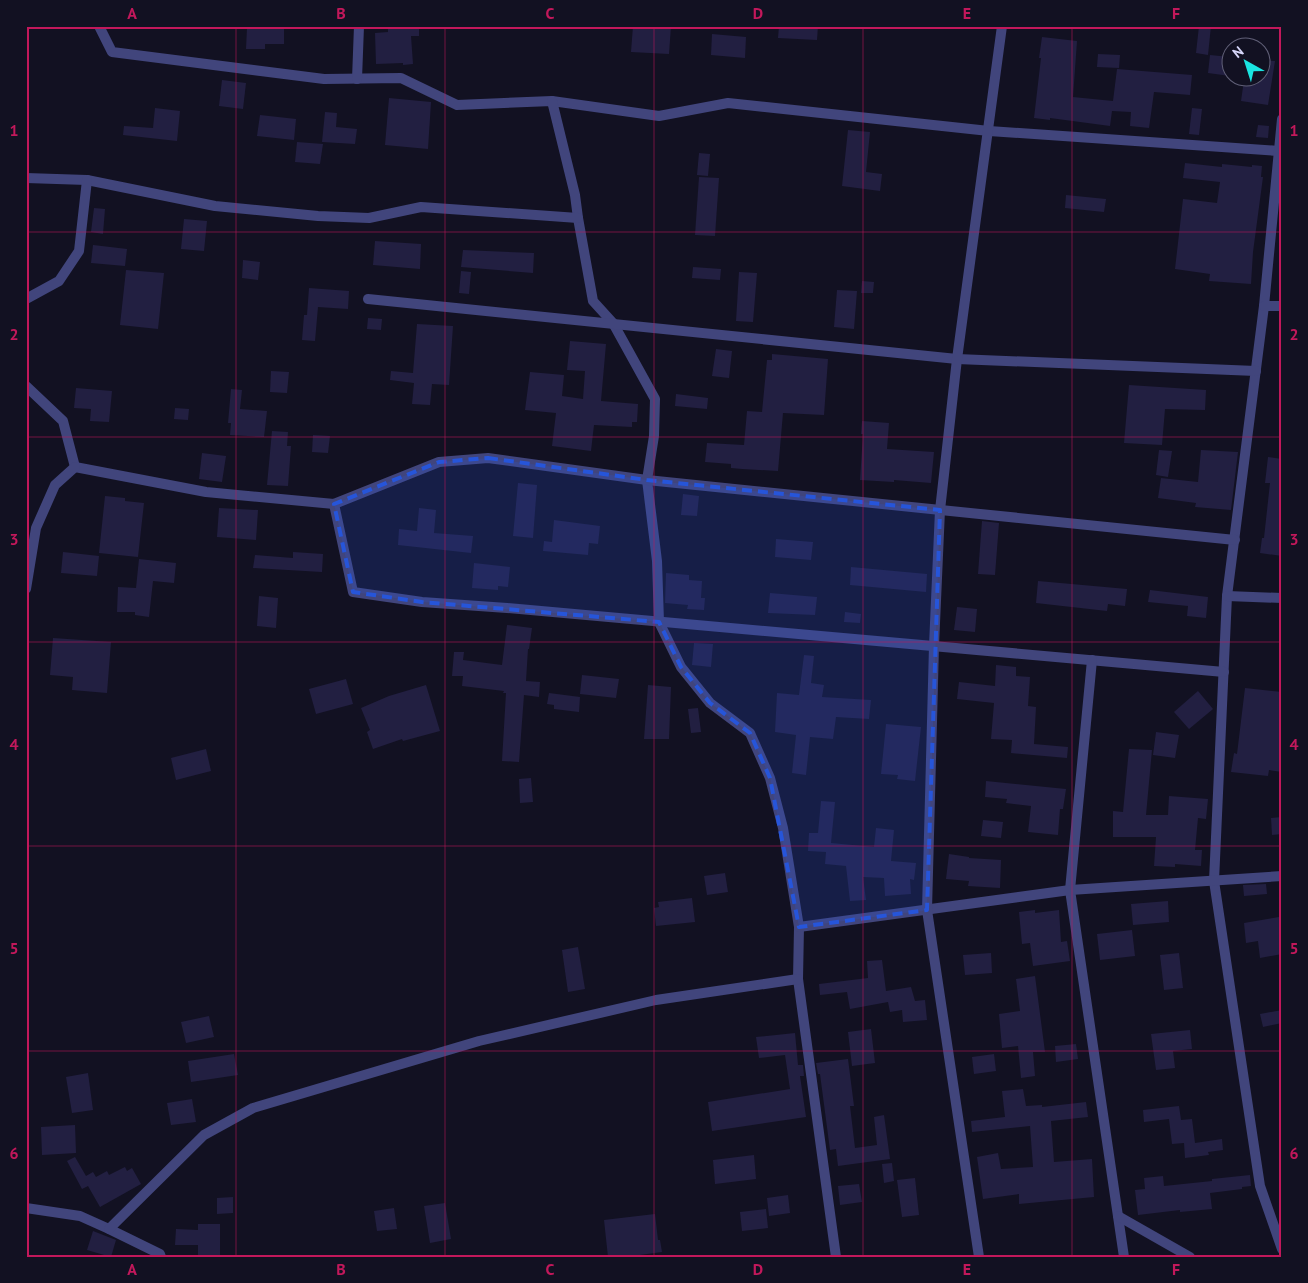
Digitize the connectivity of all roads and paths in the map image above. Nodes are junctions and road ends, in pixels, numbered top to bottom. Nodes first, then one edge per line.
1 (99, 26) edge
2 (359, 26) edge
3 (1002, 26) edge
4 (357, 79) junction
5 (552, 101) junction
6 (1282, 119) edge
7 (989, 131) junction
8 (1279, 151) junction
9 (26, 178) edge
10 (87, 180) junction
11 (578, 218) junction
12 (26, 299) edge
13 (368, 299) dead end
14 (1264, 306) junction
15 (1282, 306) edge
16 (613, 323) junction
17 (958, 358) junction
18 (1256, 370) junction
19 (26, 386) edge
20 (75, 467) junction
21 (647, 480) junction
22 (334, 504) junction
23 (940, 510) junction
24 (1235, 540) junction
25 (26, 589) edge
26 (1228, 596) junction
27 (1282, 598) edge
28 (659, 622) junction
29 (934, 646) junction
30 (1092, 660) junction
31 (1224, 672) junction
32 (1282, 876) edge
33 (1214, 881) junction
34 (1070, 890) junction
35 (927, 910) junction
36 (799, 927) junction
37 (798, 979) junction
38 (26, 1208) edge
39 (1118, 1216) junction
40 (109, 1229) junction
41 (1282, 1249) edge
42 (161, 1257) edge
43 (836, 1257) edge
44 (979, 1257) edge
45 (1124, 1257) edge
46 (1190, 1257) edge

1 - 4 street
2 - 4 street
3 - 7 street
4 - 5 street
5 - 7 street
5 - 11 street
6 - 8 street
7 - 8 street
7 - 17 street
8 - 14 street
9 - 10 street
10 - 11 street
10 - 12 street
11 - 16 street
13 - 16 street
14 - 15 street
14 - 18 street
16 - 17 street
16 - 21 street
17 - 18 street
17 - 23 street
18 - 24 street
19 - 20 street
20 - 22 street
20 - 25 street
21 - 22 street
21 - 23 street
21 - 28 street
22 - 28 street
23 - 24 street
23 - 29 street
24 - 26 street
26 - 27 street
26 - 31 street
28 - 29 street
28 - 36 street
29 - 30 street
29 - 35 street
30 - 31 street
30 - 34 street
31 - 33 street
32 - 33 street
33 - 34 street
33 - 41 street
34 - 35 street
34 - 39 street
35 - 36 street
35 - 44 street
36 - 37 street
37 - 40 street
37 - 43 street
38 - 40 street
39 - 45 street
39 - 46 street
40 - 42 street

